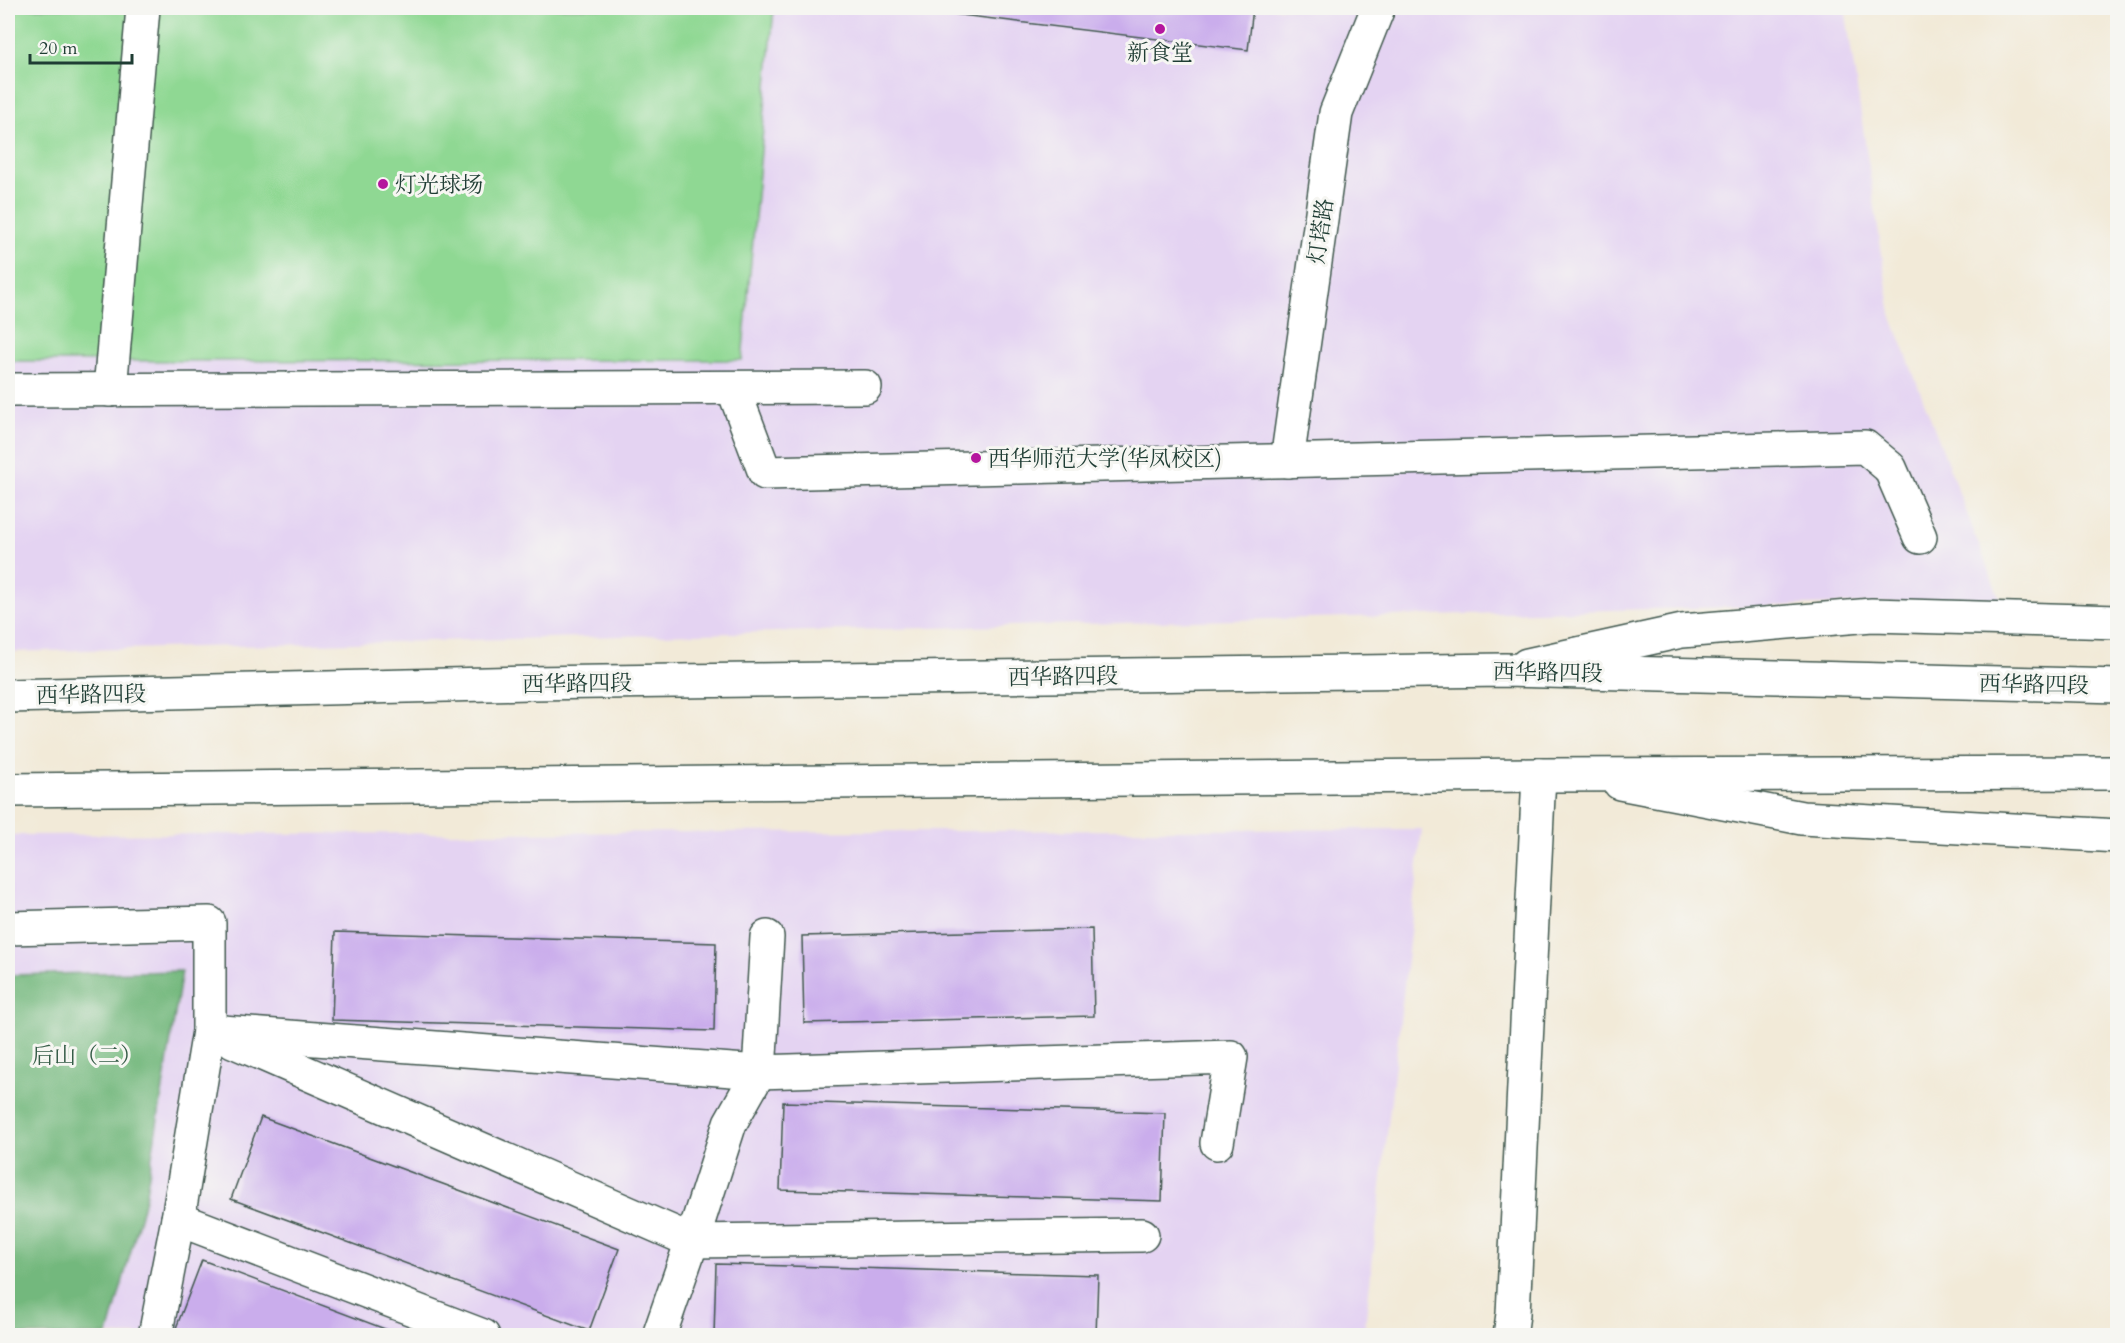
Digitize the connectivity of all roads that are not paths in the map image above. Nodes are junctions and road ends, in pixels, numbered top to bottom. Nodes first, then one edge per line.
1 (143, 8) edge
2 (1378, 8) edge
3 (865, 387) dead end
4 (733, 388) junction
5 (8, 390) edge
6 (110, 390) junction
7 (1287, 460) junction
8 (1920, 537) dead end
9 (2118, 622) edge
10 (1505, 670) junction
11 (2118, 686) edge
12 (8, 696) edge
13 (2118, 773) edge
14 (1539, 775) junction
15 (1580, 775) junction
16 (8, 790) edge
17 (2118, 836) edge
18 (8, 928) edge
19 (768, 937) dead end
20 (209, 1031) junction
21 (759, 1072) junction
22 (1217, 1143) dead end
23 (178, 1219) junction
24 (1142, 1235) dead end
25 (692, 1241) junction
26 (155, 1335) edge
27 (483, 1335) edge
28 (658, 1335) edge
29 (1510, 1335) edge

1 - 6 street
2 - 7 street, 灯塔路
3 - 4 street
4 - 6 street
4 - 7 street
5 - 6 street
7 - 8 street
9 - 10 street
10 - 11 street, 西华路四段
10 - 12 street, 西华路四段
13 - 15 street
14 - 15 street
14 - 16 street
14 - 29 street
15 - 17 street
18 - 20 street
19 - 21 street
20 - 21 street
20 - 23 street
20 - 25 street
21 - 22 street
21 - 25 street
23 - 26 street
23 - 27 street
24 - 25 street
25 - 28 street

